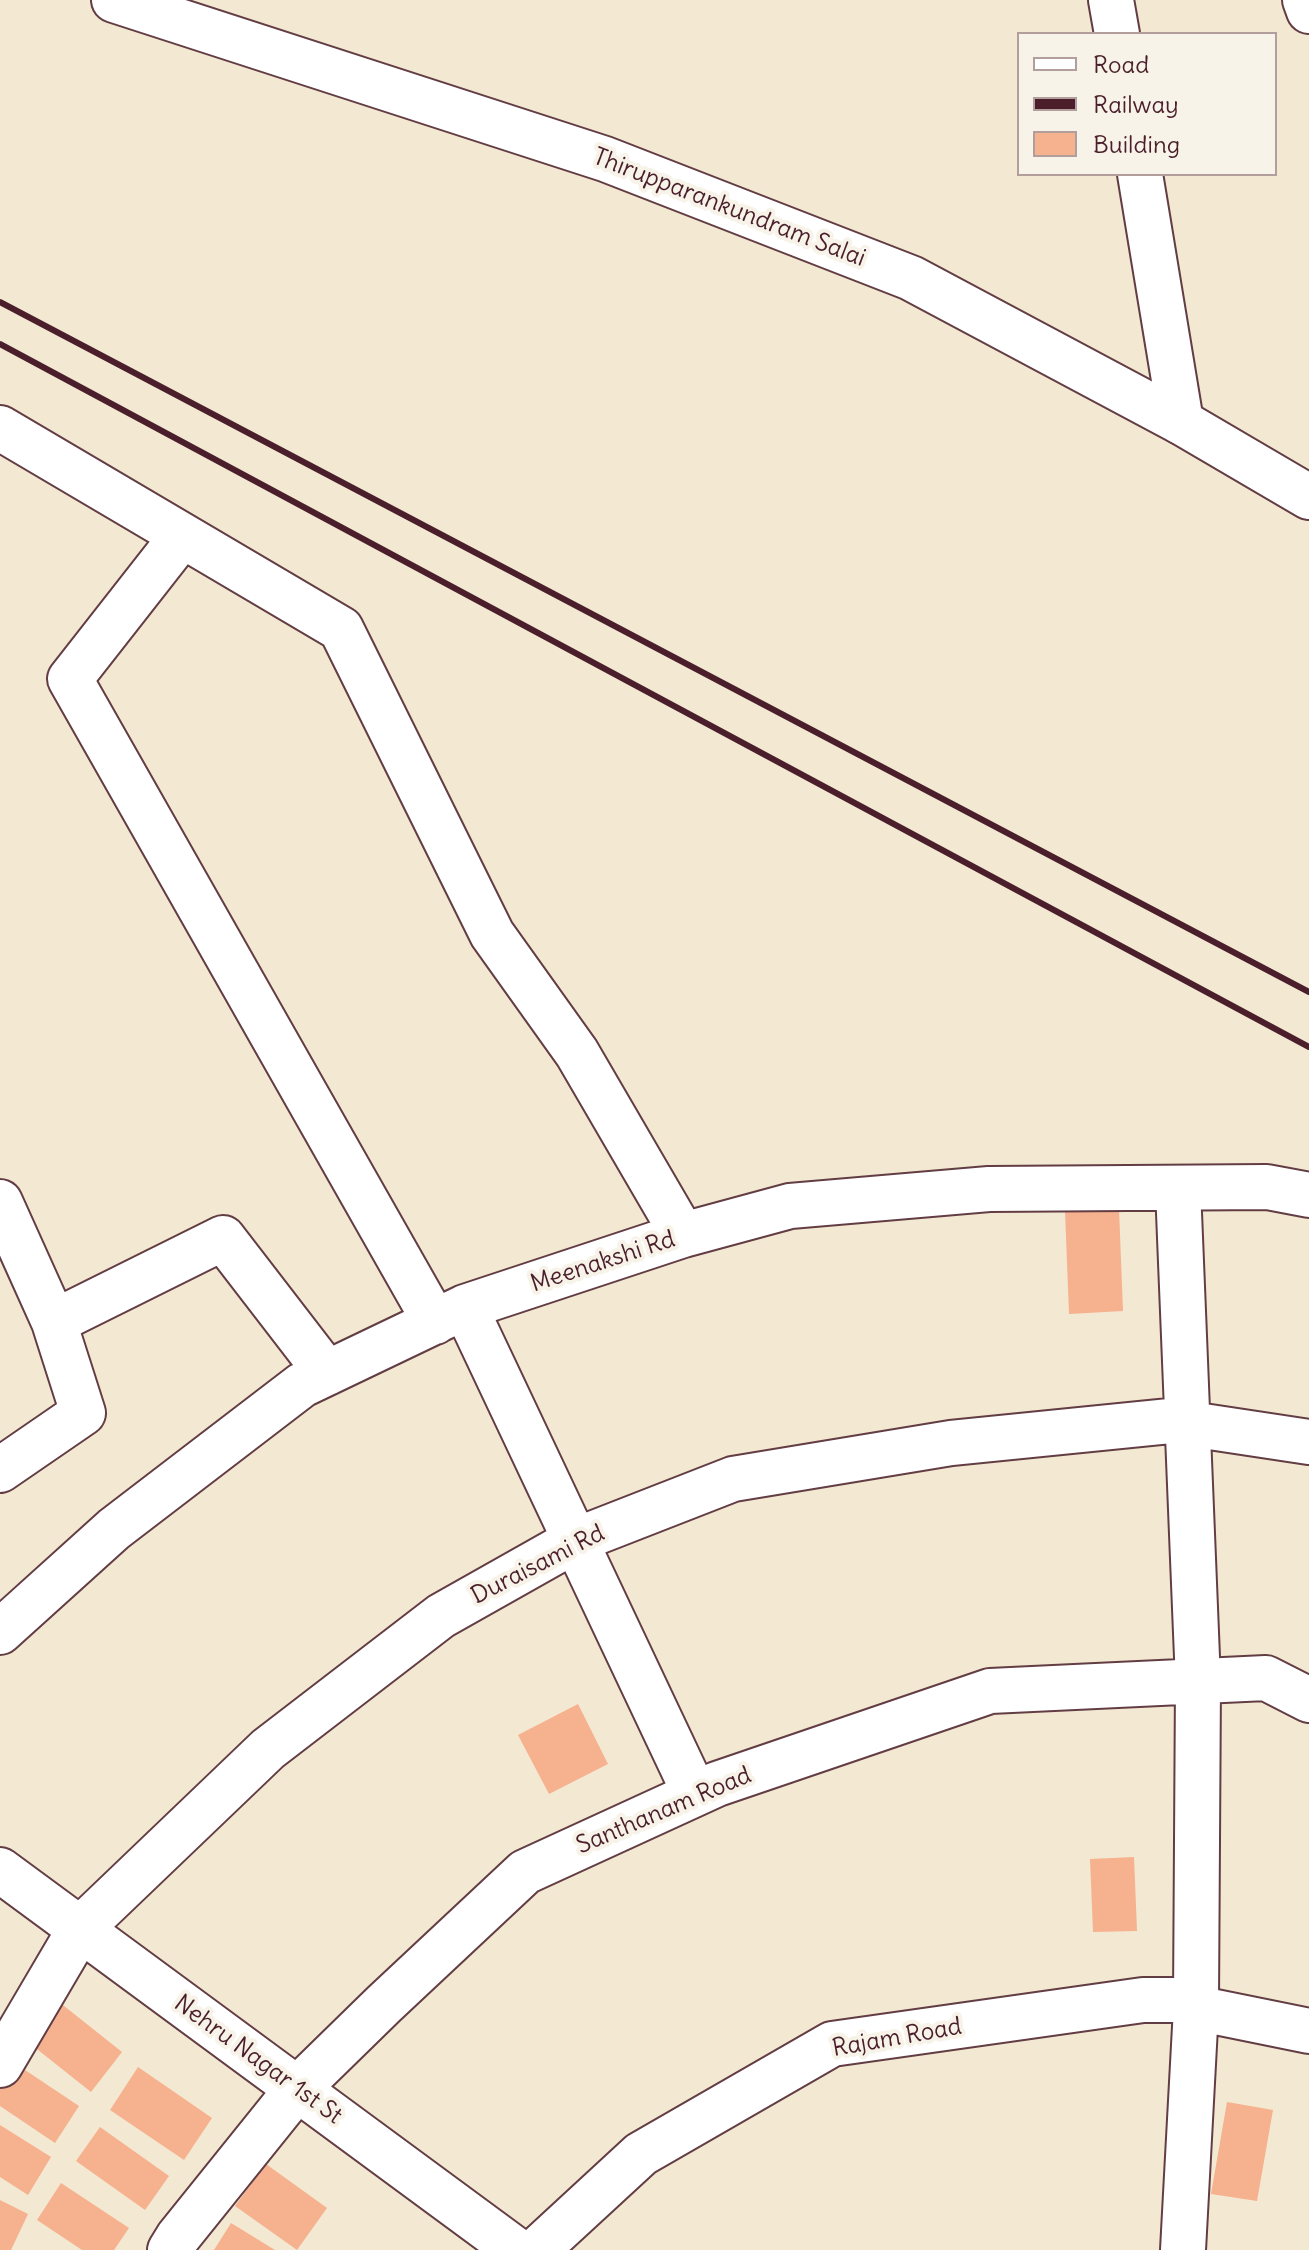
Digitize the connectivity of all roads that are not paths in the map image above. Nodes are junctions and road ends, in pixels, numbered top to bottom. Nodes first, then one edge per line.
1 (114, 0) edge
2 (1111, 0) edge
3 (1305, 0) edge
4 (1309, 11) edge
5 (1117, 32) edge
6 (1140, 176) edge
7 (1181, 422) junction
8 (0, 428) edge
9 (1309, 497) edge
10 (182, 536) junction
11 (1178, 1188) junction
12 (1309, 1195) edge
13 (0, 1202) edge
14 (683, 1235) junction
15 (450, 1315) junction
16 (54, 1322) junction
17 (327, 1373) junction
18 (1186, 1424) junction
19 (1309, 1442) edge
20 (0, 1470) edge
21 (574, 1541) junction
22 (0, 1632) edge
23 (1198, 1682) junction
24 (1309, 1700) edge
25 (695, 1794) junction
26 (0, 1870) edge
27 (80, 1929) junction
28 (1196, 2004) junction
29 (1309, 2031) edge
30 (0, 2065) edge
31 (297, 2089) junction
32 (170, 2250) edge
33 (516, 2250) edge
34 (537, 2250) edge
35 (1183, 2250) edge

1 - 7 street, Thirupparankundram Salai
2 - 5 street
3 - 4 street
6 - 7 street
7 - 9 street, Thirupparankundram Salai
8 - 10 street
10 - 14 street
10 - 15 street
11 - 12 street, Meenakshi Rd
11 - 14 street, Meenakshi Rd
11 - 18 street
13 - 16 street
14 - 15 street, Meenakshi Rd
15 - 17 street, Meenakshi Rd
15 - 21 street
16 - 17 street
16 - 20 street
17 - 22 street, Meenakshi Rd
18 - 19 street, Duraisami Rd
18 - 21 street, Duraisami Rd
18 - 23 street
21 - 25 street
21 - 27 street, Duraisami Rd
23 - 24 street, Santhanam Road
23 - 25 street, Santhanam Road
23 - 28 street
25 - 31 street, Santhanam Road
26 - 27 street, Nehru Nagar 1st St
27 - 30 street, Duraisami Rd
27 - 31 street, Nehru Nagar 1st St
28 - 29 street, Rajam Road
28 - 34 street, Rajam Road
28 - 35 street
31 - 32 street, Santhanam Road
31 - 33 street, Nehru Nagar 1st St

